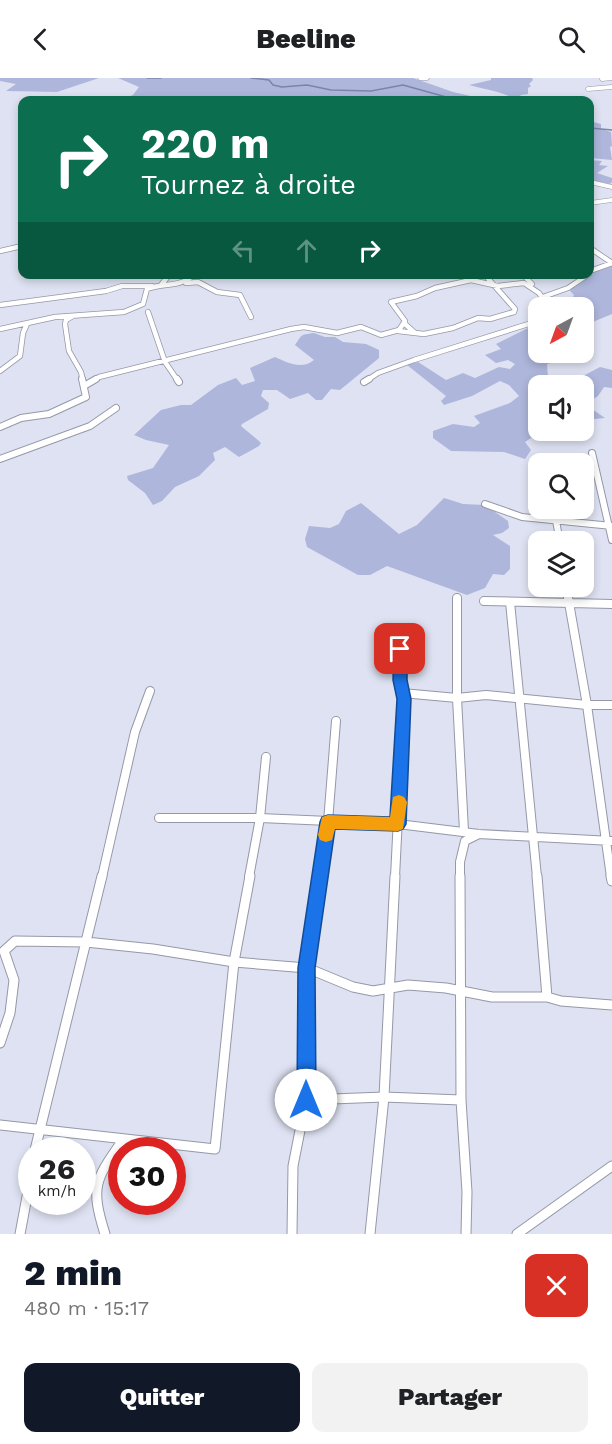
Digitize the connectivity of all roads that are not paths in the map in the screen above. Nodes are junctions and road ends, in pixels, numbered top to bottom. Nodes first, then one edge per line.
1 (420, 78) edge
2 (427, 78) edge
3 (612, 78) edge
4 (602, 79) edge
5 (612, 87) edge
6 (588, 89) dead end
7 (594, 183) edge
8 (612, 187) edge
9 (612, 200) edge
10 (594, 202) edge
11 (18, 247) edge
12 (0, 251) edge
13 (594, 251) edge
14 (612, 263) edge
15 (594, 268) edge
16 (165, 279) edge
17 (189, 279) edge
18 (489, 279) edge
19 (527, 279) edge
20 (579, 279) edge
21 (181, 284) junction
22 (158, 286) junction
23 (496, 286) junction
24 (544, 297) junction
25 (0, 305) edge
26 (148, 312) dead end
27 (75, 314) junction
28 (251, 317) dead end
29 (48, 318) junction
30 (404, 323) junction
31 (27, 324) junction
32 (65, 324) junction
33 (528, 324) edge
34 (0, 329) edge
35 (397, 331) junction
36 (415, 333) junction
37 (165, 362) junction
38 (0, 371) edge
39 (179, 382) dead end
40 (364, 382) dead end
41 (84, 386) junction
42 (116, 408) dead end
43 (0, 427) edge
44 (0, 459) edge
45 (594, 461) edge
46 (485, 504) dead end
47 (556, 520) junction
48 (611, 526) edge
49 (558, 531) edge
50 (612, 540) edge
51 (568, 597) edge
52 (457, 598) dead end
53 (484, 601) dead end
54 (510, 602) junction
55 (569, 603) junction
56 (612, 604) edge
57 (400, 649) dead end
58 (150, 691) dead end
59 (402, 693) junction
60 (518, 697) junction
61 (458, 698) junction
62 (587, 705) junction
63 (612, 705) edge
64 (336, 721) dead end
65 (266, 757) dead end
66 (159, 818) dead end
67 (260, 818) junction
68 (328, 822) junction
69 (398, 824) junction
70 (464, 831) junction
71 (479, 834) junction
72 (534, 837) junction
73 (610, 841) edge
74 (612, 881) edge
75 (86, 942) junction
76 (234, 962) junction
77 (307, 968) junction
78 (390, 990) junction
79 (460, 992) junction
80 (547, 997) junction
81 (612, 1005) edge
82 (0, 1043) edge
83 (384, 1097) junction
84 (306, 1100) junction
85 (461, 1100) junction
86 (0, 1125) edge
87 (39, 1131) junction
88 (38, 1137) edge
89 (108, 1138) edge
90 (186, 1146) edge
91 (108, 1163) edge
92 (612, 1166) edge
93 (24, 1215) edge
94 (20, 1234) edge
95 (105, 1234) edge
96 (292, 1234) edge
97 (370, 1234) edge
98 (466, 1234) edge
99 (517, 1234) edge

1 - 2 street
3 - 4 street
5 - 6 street
7 - 8 street
9 - 10 street
11 - 12 street
13 - 14 street
14 - 15 street
16 - 22 street
17 - 21 street
18 - 23 street
19 - 24 street
20 - 24 street
21 - 22 street
21 - 28 street
22 - 25 street
22 - 27 street
23 - 24 street
23 - 30 street
23 - 36 street
26 - 37 street
27 - 29 street
27 - 32 street
29 - 31 street
29 - 32 street
30 - 35 street
30 - 36 street
31 - 34 street
31 - 38 street
32 - 41 street
33 - 40 street
35 - 36 street
35 - 37 street
37 - 39 street
37 - 41 street
41 - 43 street
42 - 44 street
45 - 48 street
46 - 47 street
47 - 48 street
47 - 49 street
48 - 50 street
51 - 55 street
52 - 61 street
53 - 54 street
54 - 55 street
54 - 60 street
55 - 56 street
55 - 62 street
57 - 59 street
58 - 75 street
59 - 61 street
59 - 69 street
60 - 61 street
60 - 62 street
60 - 72 street
61 - 70 street
62 - 63 street
62 - 73 street
64 - 68 street
65 - 67 street
66 - 67 street
67 - 68 street
67 - 76 street
68 - 69 street
68 - 77 street
69 - 70 street
69 - 78 street
70 - 71 street
71 - 72 street
71 - 79 street
72 - 73 street
72 - 80 street
73 - 74 street
75 - 76 street
75 - 82 street
75 - 87 street
76 - 77 street
76 - 90 street
77 - 78 street
77 - 84 street
78 - 79 street
78 - 83 street
79 - 80 street
79 - 85 street
80 - 81 street
83 - 84 street
83 - 85 street
83 - 97 street
84 - 96 street
85 - 98 street
86 - 87 street
87 - 88 street
87 - 89 street
91 - 95 street
92 - 99 street
93 - 94 street

